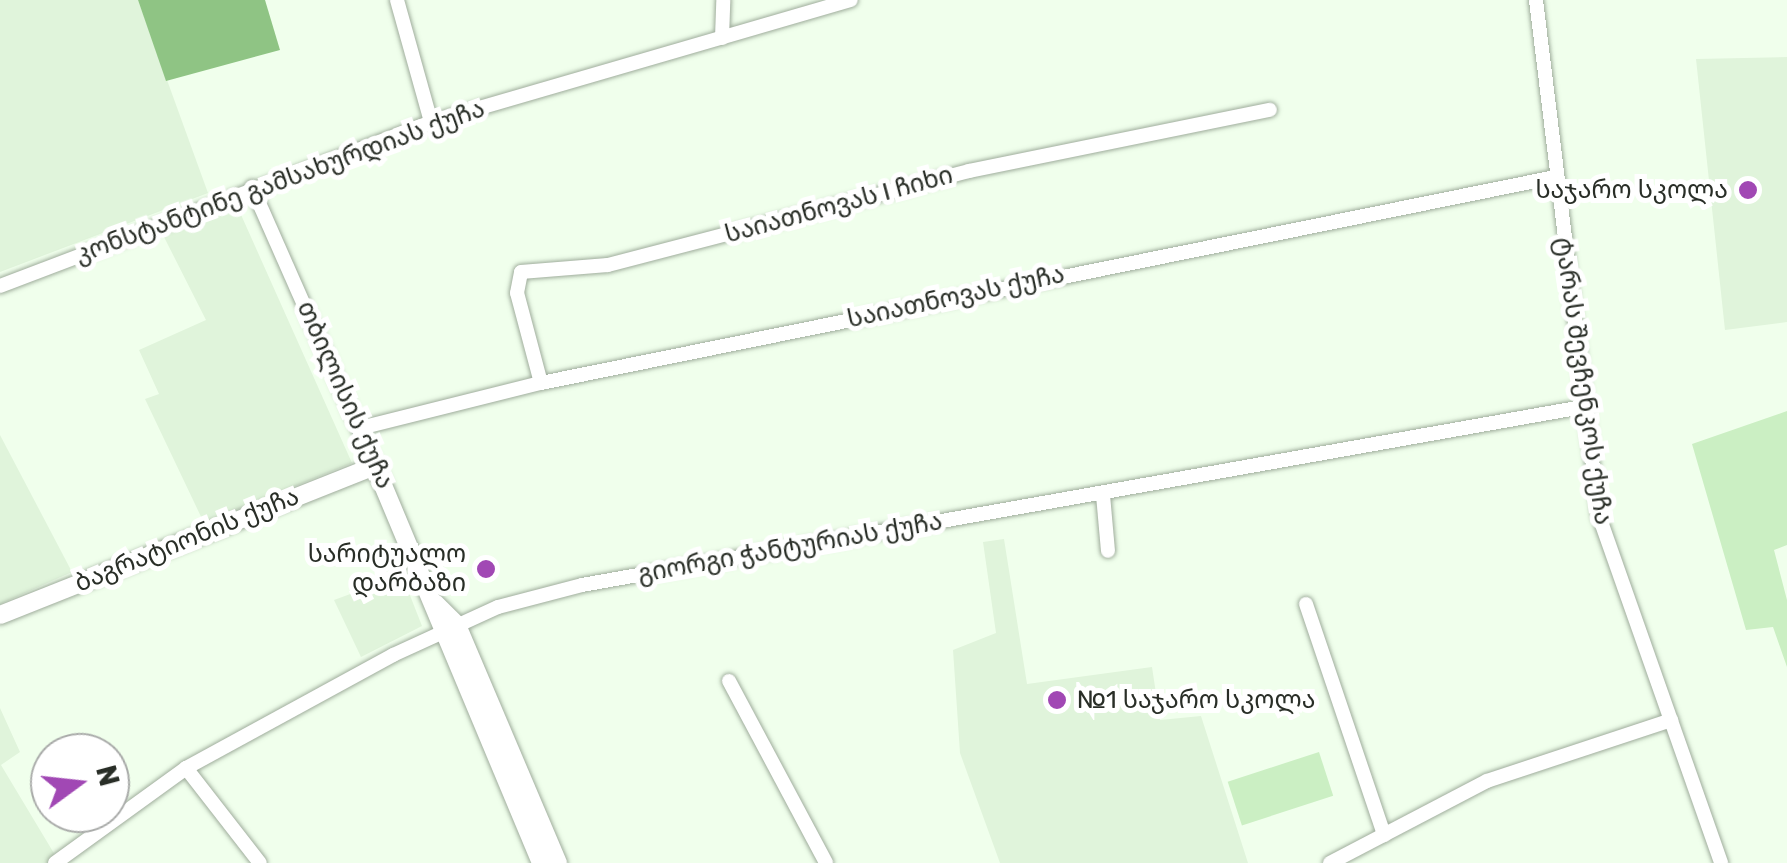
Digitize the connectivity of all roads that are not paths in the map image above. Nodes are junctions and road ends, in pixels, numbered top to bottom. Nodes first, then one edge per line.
1 (398, 0) edge
2 (722, 0) edge
3 (851, 0) edge
4 (1536, 0) edge
5 (722, 38) junction
6 (1270, 110) dead end
7 (431, 122) junction
8 (1555, 177) junction
9 (252, 187) junction
10 (0, 286) edge
11 (541, 382) junction
12 (1588, 406) junction
13 (360, 428) junction
14 (375, 466) junction
15 (1103, 495) junction
16 (1108, 551) dead end
17 (1306, 604) dead end
18 (0, 615) edge
19 (449, 629) junction
20 (729, 681) dead end
21 (1672, 720) junction
22 (186, 768) junction
23 (1384, 835) junction
24 (55, 863) edge
25 (260, 863) edge
26 (541, 863) edge
27 (558, 863) edge
28 (826, 863) edge
29 (1330, 863) edge
30 (1721, 863) edge

1 - 7 street
2 - 5 street
3 - 5 street, კონსტანტინე გამსახურდიას ქუჩა
4 - 8 street, ტარას შევჩენკოს ქუჩა
5 - 7 street, კონსტანტინე გამსახურდიას ქუჩა
6 - 11 street, საიათნოვას I ჩიხი
7 - 9 street, კონსტანტინე გამსახურდიას ქუჩა
8 - 11 street, საიათნოვას ქუჩა
8 - 12 street, ტარას შევჩენკოს ქუჩა
9 - 10 street, კონსტანტინე გამსახურდიას ქუჩა
9 - 13 street, თბილისის ქუჩა
11 - 13 street, საიათნოვას ქუჩა
12 - 15 street, გიორგი ჭანტურიას ქუჩა
12 - 21 street, ტარას შევჩენკოს ქუჩა
13 - 14 street, თბილისის ქუჩა
14 - 18 street, ბაგრატიონის ქუჩა
14 - 19 street, თბილისის ქუჩა
15 - 16 street
15 - 19 street, გიორგი ჭანტურიას ქუჩა
17 - 23 street
19 - 22 street, გიორგი ჭანტურიას ქუჩა
19 - 26 street, თბილისის ქუჩა
19 - 27 street, თბილისის ქუჩა
20 - 28 street
21 - 23 street
21 - 30 street, ტარას შევჩენკოს ქუჩა
22 - 24 street, გიორგი ჭანტურიას ქუჩა
22 - 25 street
23 - 29 street

